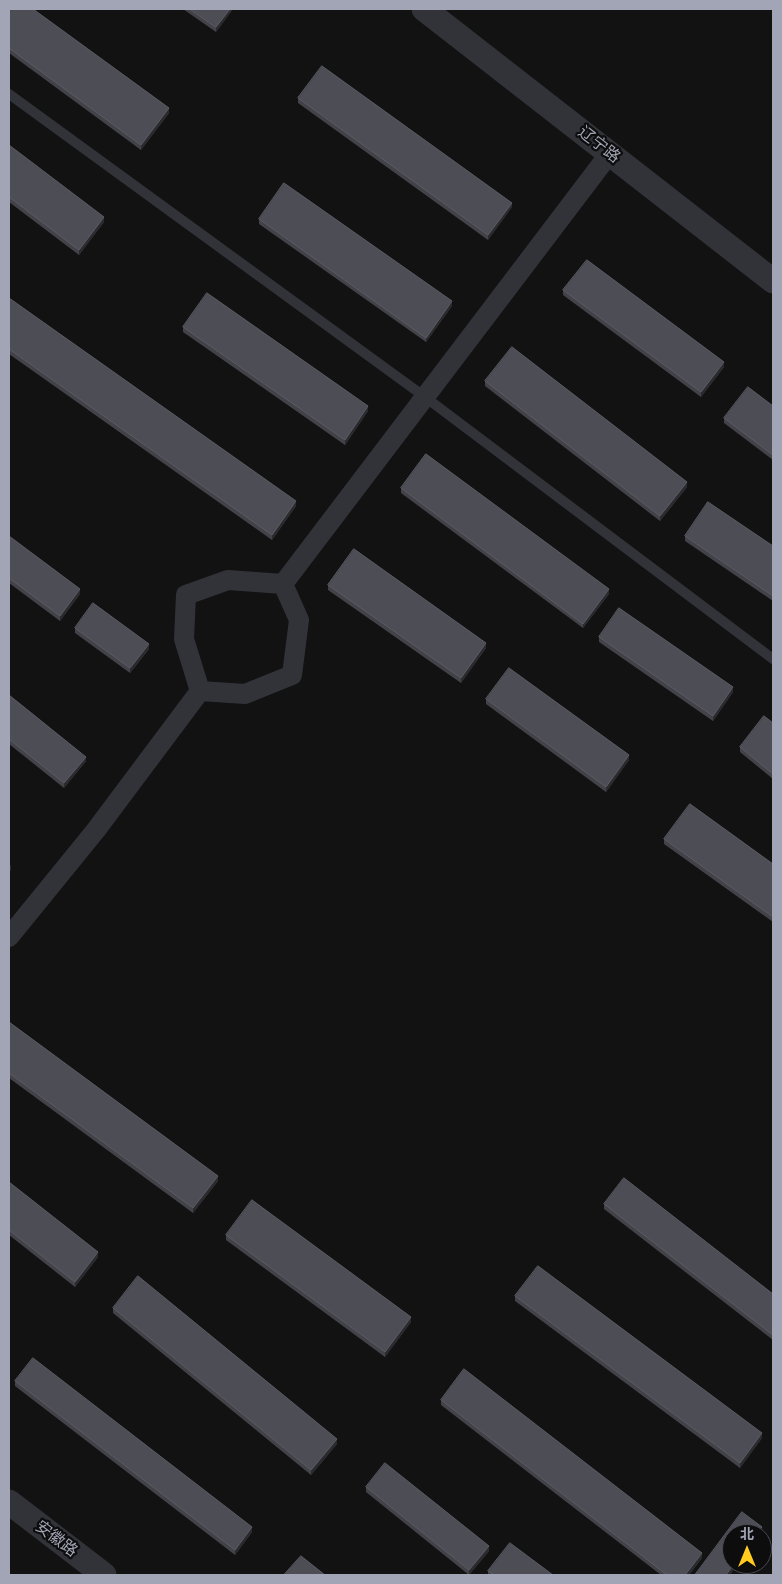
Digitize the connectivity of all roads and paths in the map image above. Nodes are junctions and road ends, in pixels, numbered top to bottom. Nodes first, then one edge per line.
1 (424, 9) edge
2 (9, 94) edge
3 (610, 153) junction
4 (773, 281) edge
5 (425, 397) junction
6 (283, 584) junction
7 (773, 659) edge
8 (200, 691) junction
9 (9, 937) edge
10 (9, 1502) edge
11 (104, 1575) edge

1 - 3 street, 辽宁路
2 - 5 lane
3 - 4 street, 辽宁路
3 - 5 street
5 - 6 street
5 - 7 lane
6 - 8 street
6 - 8 street
8 - 9 street
10 - 11 street, 安徽路

